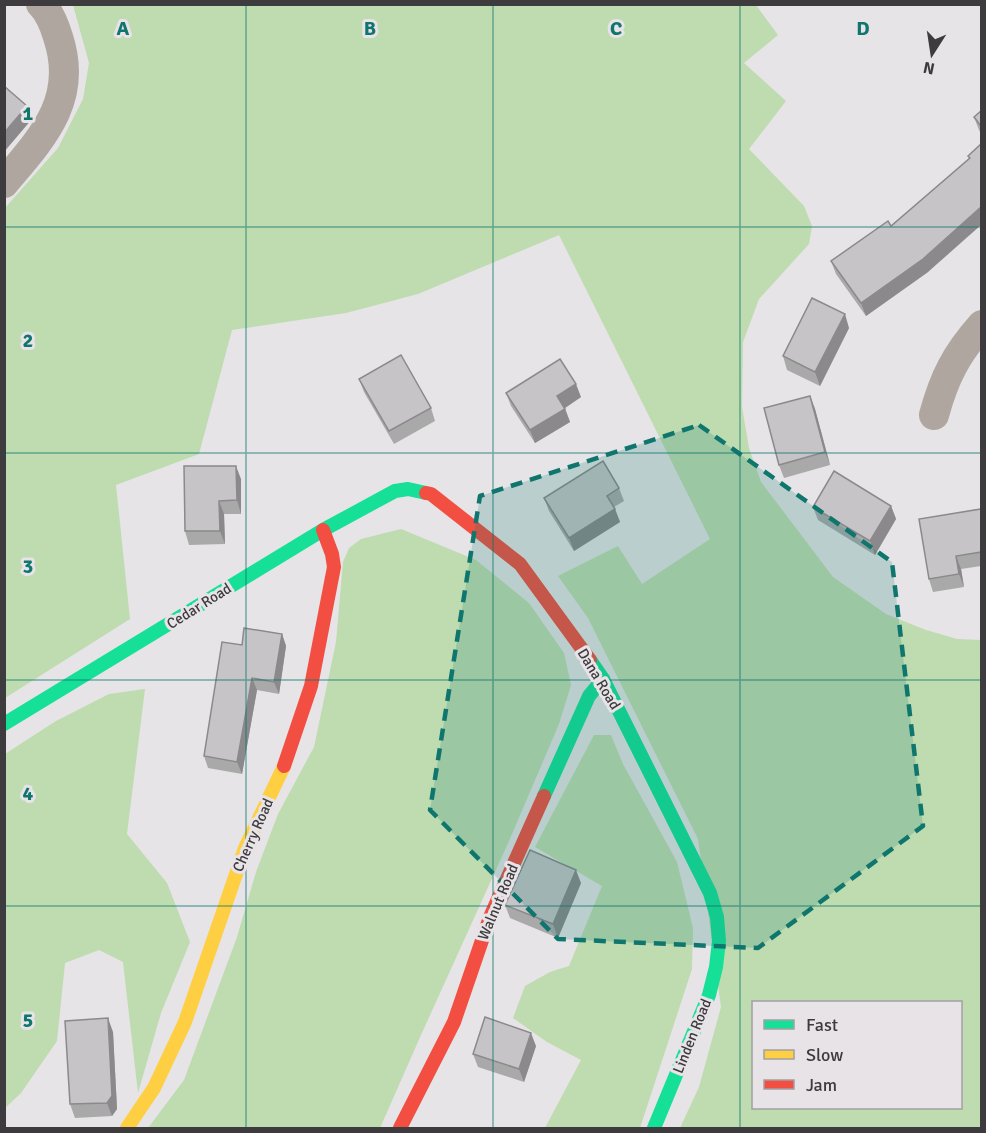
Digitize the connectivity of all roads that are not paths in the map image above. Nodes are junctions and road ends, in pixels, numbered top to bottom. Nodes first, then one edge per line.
1 (41, 4) edge
2 (4, 183) edge
3 (981, 325) edge
4 (934, 415) dead end
5 (395, 491) joint
6 (323, 530) junction
7 (603, 679) junction
8 (4, 724) edge
9 (719, 941) joint
10 (127, 1128) edge
11 (400, 1128) edge
12 (654, 1128) edge

1 - 2 street
3 - 4 street
5 - 6 street, Cedar Road
5 - 7 street, Dana Road
6 - 8 street, Cedar Road
6 - 10 street, Cherry Road
7 - 9 street, Dana Road
7 - 11 street, Walnut Road
9 - 12 street, Linden Road

